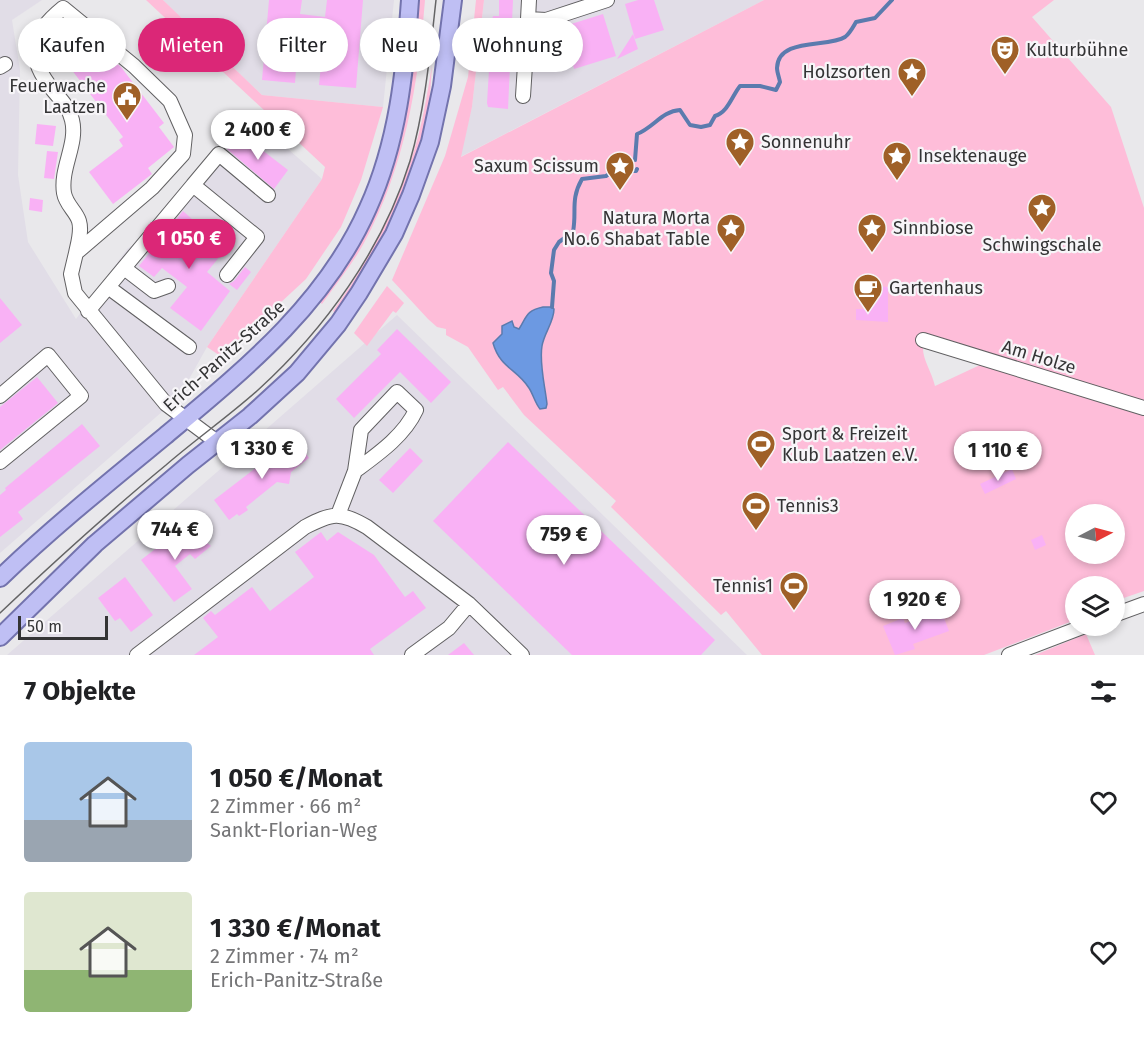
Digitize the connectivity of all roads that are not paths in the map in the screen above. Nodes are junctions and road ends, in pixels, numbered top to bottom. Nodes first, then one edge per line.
1 (410, 0) edge
2 (453, 0) edge
3 (529, 0) edge
4 (607, 0) edge
5 (66, 4) edge
6 (528, 18) edge
7 (552, 18) edge
8 (525, 72) edge
9 (523, 96) dead end
10 (193, 185) junction
11 (268, 195) dead end
12 (76, 253) junction
13 (124, 268) junction
14 (227, 275) dead end
15 (168, 286) dead end
16 (108, 287) junction
17 (88, 310) junction
18 (923, 340) dead end
19 (189, 347) dead end
20 (0, 396) edge
21 (1144, 408) edge
22 (185, 420) junction
23 (217, 442) junction
24 (0, 462) edge
25 (355, 471) junction
26 (338, 515) junction
27 (0, 578) edge
28 (469, 604) junction
29 (1144, 604) edge
30 (1125, 611) edge
31 (1065, 634) edge
32 (0, 637) edge
33 (137, 655) edge
34 (412, 655) edge
35 (522, 655) edge
36 (1010, 655) edge

1 - 22 main road, Erich-Panitz-Straße
2 - 23 main road
3 - 6 street
4 - 7 street
5 - 12 street
5 - 12 street
8 - 9 street
10 - 11 street
10 - 13 street
10 - 14 street
12 - 17 street
13 - 15 street
13 - 16 street
16 - 17 street
16 - 19 street
17 - 22 street
18 - 21 street, Am Holze
20 - 24 street
22 - 23 street
22 - 27 main road, Erich-Panitz-Straße
23 - 32 main road
25 - 25 street
25 - 26 street
26 - 28 street
26 - 33 street
28 - 34 street
28 - 35 street
29 - 30 street
31 - 36 street

